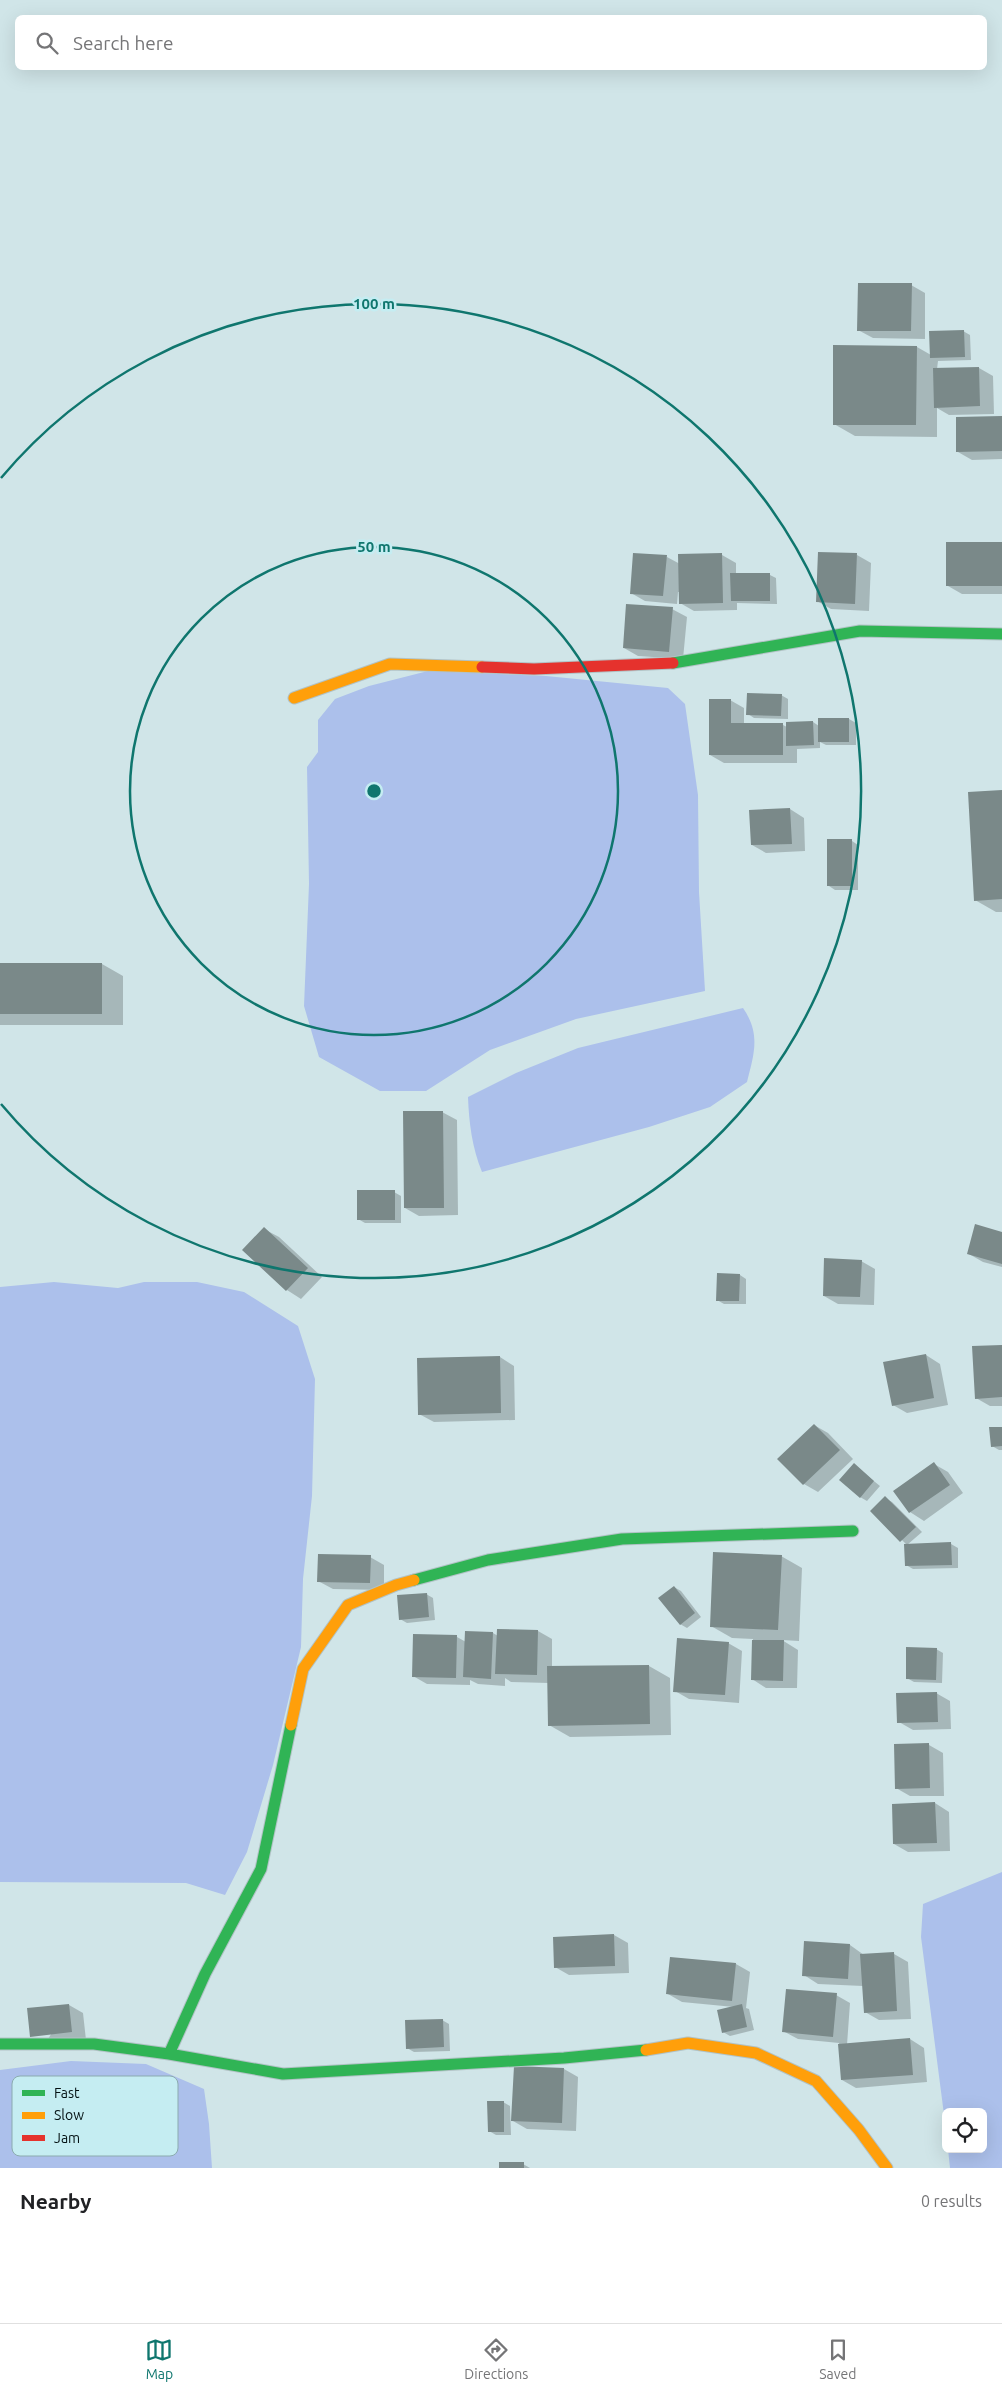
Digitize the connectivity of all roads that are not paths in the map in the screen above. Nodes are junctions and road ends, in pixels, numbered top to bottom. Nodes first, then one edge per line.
1 (1002, 634) edge
2 (294, 698) dead end
3 (853, 1531) dead end
4 (0, 2044) edge
5 (169, 2054) junction
6 (887, 2168) edge

1 - 2 street
3 - 5 street
4 - 5 street
5 - 6 street

